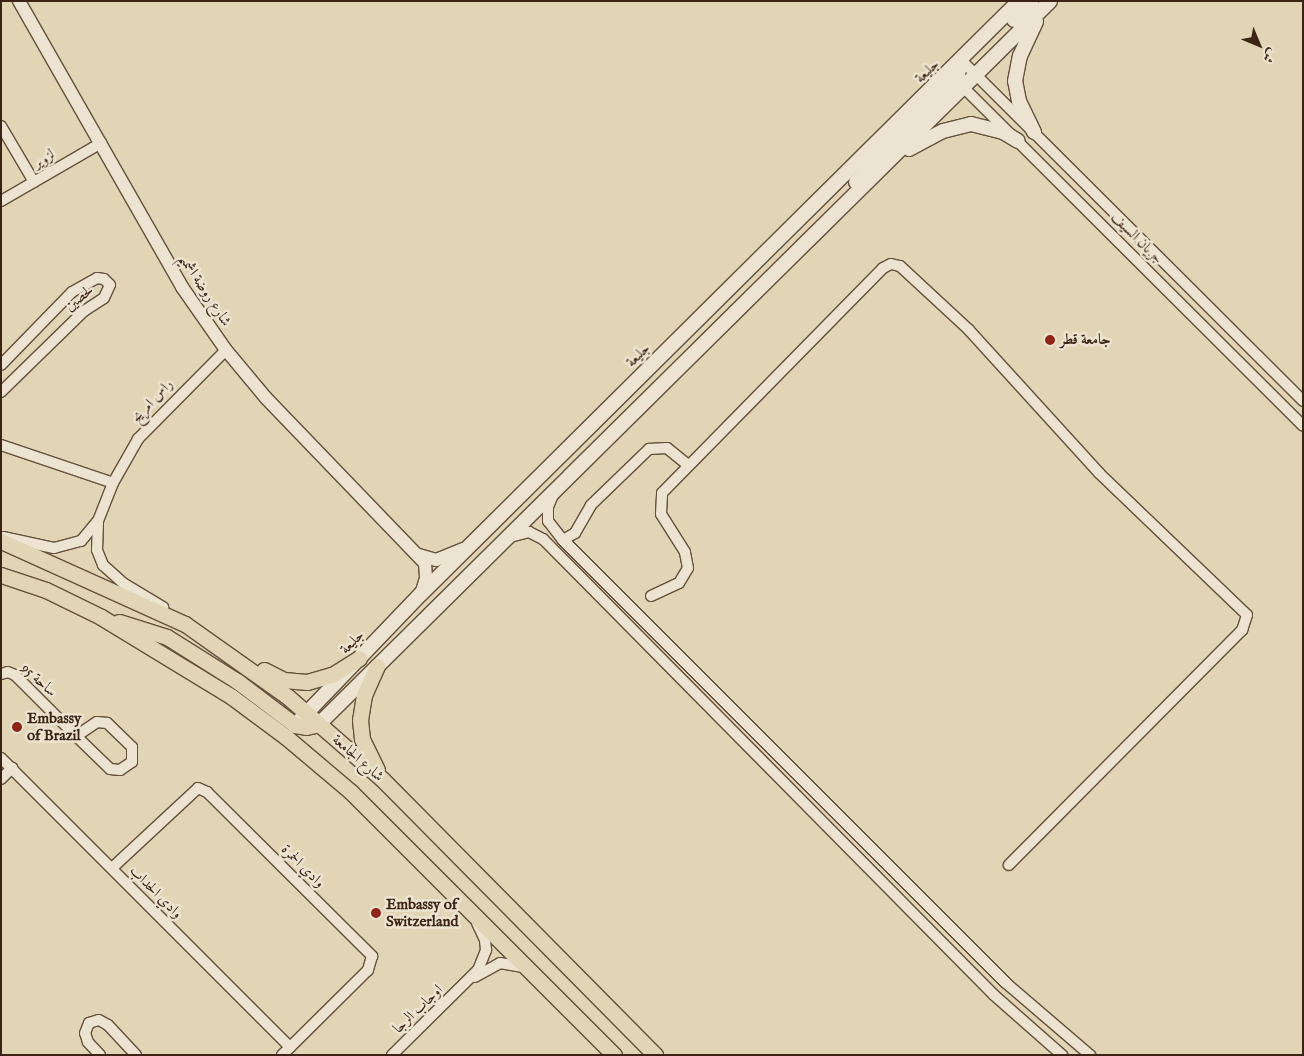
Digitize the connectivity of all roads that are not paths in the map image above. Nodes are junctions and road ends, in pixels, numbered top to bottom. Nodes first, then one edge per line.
1 (19, 1) edge
2 (1019, 1) edge
3 (1042, 3) edge
4 (968, 67) junction
5 (956, 80) junction
6 (1, 126) edge
7 (1034, 132) junction
8 (1018, 141) junction
9 (101, 143) junction
10 (893, 158) junction
11 (34, 182) junction
12 (1, 201) edge
13 (816, 235) junction
14 (226, 350) junction
15 (1, 365) edge
16 (1, 392) edge
17 (1303, 401) edge
18 (1303, 426) edge
19 (1, 445) edge
20 (688, 466) junction
21 (113, 483) junction
22 (554, 492) junction
23 (98, 521) junction
24 (509, 537) junction
25 (1, 539) edge
26 (563, 540) junction
27 (470, 545) junction
28 (574, 552) junction
29 (419, 555) junction
30 (564, 562) junction
31 (1, 575) edge
32 (421, 594) junction
33 (651, 596) dead end
34 (101, 617) junction
35 (185, 624) junction
36 (359, 658) junction
37 (242, 662) junction
38 (377, 666) junction
39 (1, 674) edge
40 (306, 713) junction
41 (319, 724) junction
42 (295, 725) junction
43 (76, 736) junction
44 (286, 737) junction
45 (1, 758) edge
46 (12, 768) junction
47 (1, 778) edge
48 (383, 780) junction
49 (1009, 865) dead end
50 (112, 868) junction
51 (467, 908) junction
52 (542, 982) junction
53 (464, 985) junction
54 (290, 1047) junction
55 (393, 1054) edge
56 (100, 1055) edge
57 (136, 1055) edge
58 (282, 1055) edge
59 (614, 1055) edge
60 (655, 1055) edge
61 (1062, 1055) edge
62 (1090, 1055) edge

1 - 9 street, شارع روضة اشميم
2 - 4 main road, جليعة
3 - 4 main road, جليعة
3 - 7 main road
4 - 5 main road
4 - 5 main road, جليعة
4 - 7 street, جريان السيف
5 - 8 street, جريان السيف
5 - 10 main road, جليعة
5 - 13 main road
5 - 27 main road, جليعة
6 - 11 street
7 - 17 street, جريان السيف
8 - 10 main road
8 - 18 street, جريان السيف
9 - 11 street, لزوير
9 - 14 street, شارع روضة اشميم
10 - 13 main road, جليعة
11 - 12 street, لزوير
13 - 22 main road, جليعة
14 - 21 street, راس امريح
14 - 29 street, شارع روضة اشميم
15 - 16 street, لحصين
19 - 21 street
20 - 26 street
20 - 33 street
20 - 49 street
21 - 23 street, راس امريح
22 - 24 main road, جليعة
22 - 26 street
23 - 25 street, راس امريح
23 - 35 street, راس امريح
24 - 30 street
24 - 38 main road, جليعة
25 - 35 main road, شارع الجامعة
26 - 28 street
27 - 29 street
27 - 32 main road, جليعة
28 - 30 street
28 - 62 street
29 - 32 street
30 - 61 street
31 - 34 main road, شارع الجامعة
32 - 36 main road, جليعة
34 - 42 main road
34 - 44 main road, شارع الجامعة
35 - 37 main road, شارع الجامعة
36 - 37 main road
36 - 40 main road, جليعة
37 - 40 main road, شارع الجامعة
38 - 41 main road, جليعة
38 - 48 main road
39 - 43 street, ساحة 95
40 - 41 main road, شارع الجامعة
40 - 42 main road, جليعة
41 - 42 main road
41 - 48 main road, شارع الجامعة
42 - 44 main road, جليعة
43 - 43 street, ساحة 95
44 - 51 main road, شارع الجامعة
45 - 46 street, وادي الحداب
46 - 47 street
46 - 50 street, وادي الحداب
48 - 60 main road, شارع الجامعة
50 - 54 street, وادي الحداب
50 - 54 street, وادي الحمرة
51 - 52 main road, شارع الجامعة
51 - 53 street, اوجاب الرجا
52 - 53 street, اوجاب الرجا
52 - 59 main road, شارع الجامعة
53 - 55 street, اوجاب الرجا
54 - 58 street, وادي الحمرة
56 - 57 street

